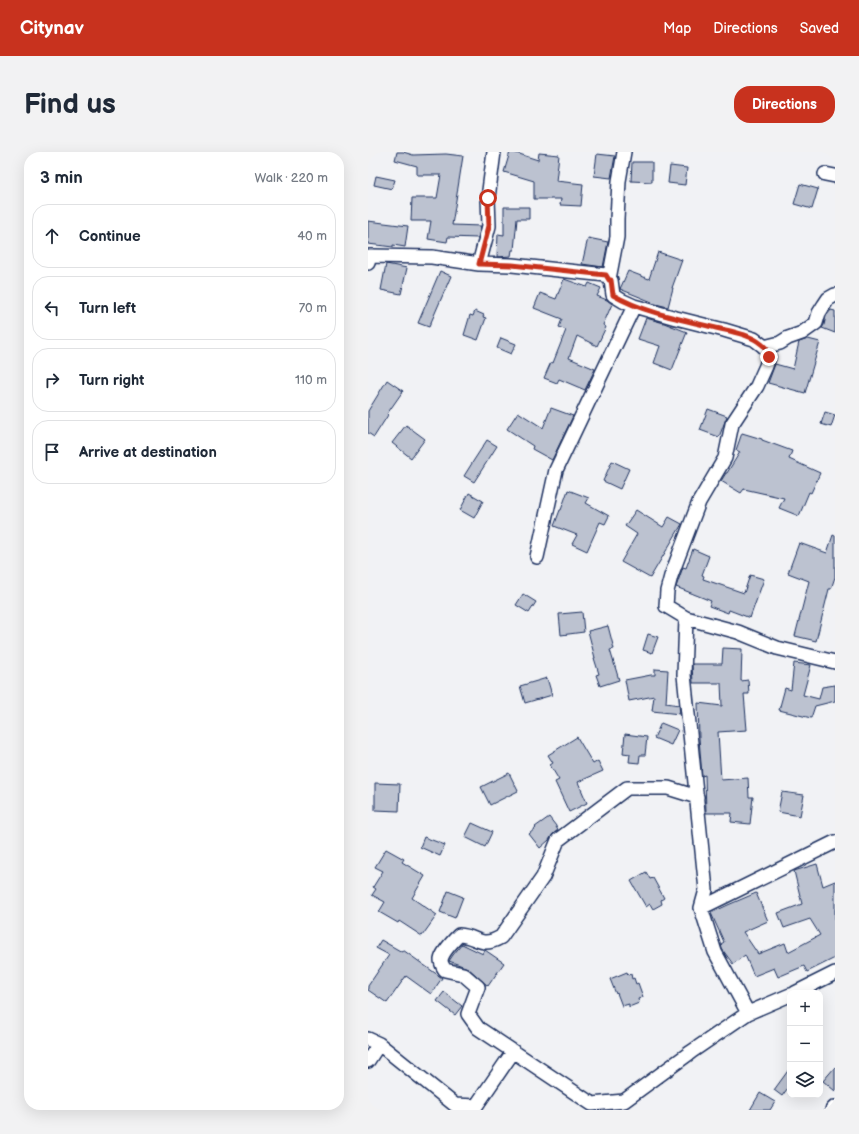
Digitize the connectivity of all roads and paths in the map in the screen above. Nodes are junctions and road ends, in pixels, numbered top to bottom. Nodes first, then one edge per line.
1 (494, 152) edge
2 (624, 152) edge
3 (369, 258) edge
4 (479, 264) junction
5 (609, 280) junction
6 (835, 296) edge
7 (634, 306) junction
8 (764, 347) junction
9 (537, 557) dead end
10 (686, 618) junction
11 (835, 662) edge
12 (697, 797) junction
13 (835, 842) edge
14 (701, 908) junction
15 (835, 973) edge
16 (801, 990) edge
17 (787, 996) edge
18 (748, 1013) junction
19 (374, 1042) edge
20 (513, 1052) junction
21 (368, 1061) edge
22 (835, 1107) edge
23 (832, 1110) edge

1 - 4 street
2 - 5 street
3 - 4 street
4 - 5 street
5 - 7 street
6 - 8 street
7 - 8 street
7 - 9 street
8 - 10 street
10 - 11 street
10 - 12 street
12 - 14 street
12 - 20 street
13 - 14 street
14 - 18 street
15 - 16 street
17 - 18 street
18 - 20 street
19 - 20 street
19 - 21 street
22 - 23 street

